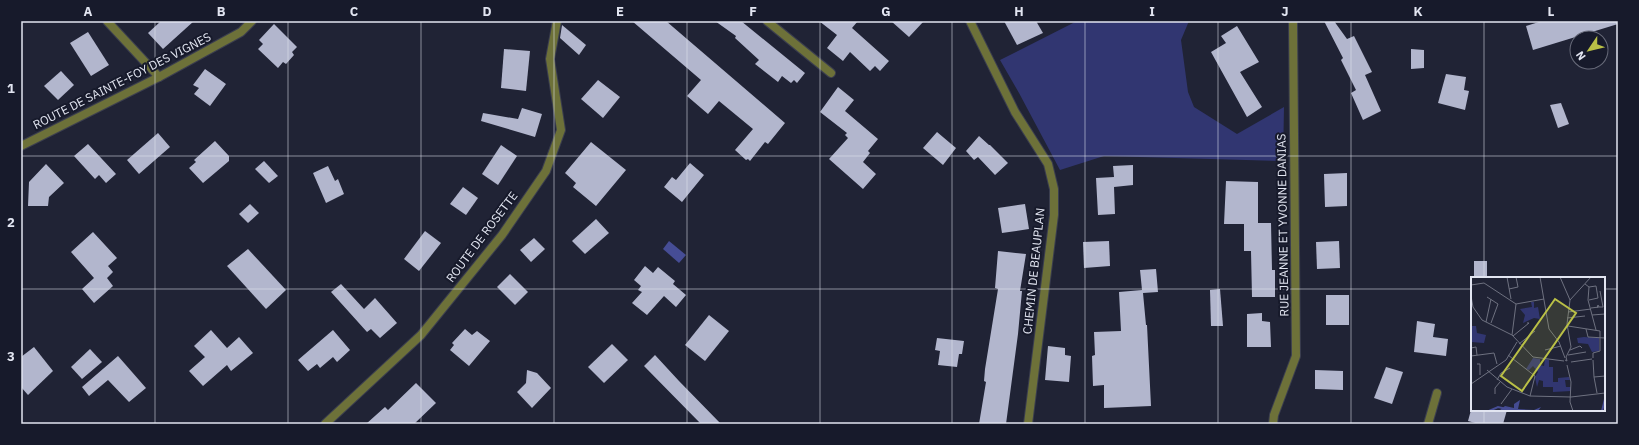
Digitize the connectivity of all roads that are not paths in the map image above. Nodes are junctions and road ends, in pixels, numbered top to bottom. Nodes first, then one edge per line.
1 (107, 21) edge
2 (252, 21) edge
3 (557, 21) edge
4 (767, 21) edge
5 (970, 21) edge
6 (1293, 21) edge
7 (831, 73) dead end
8 (159, 77) junction
9 (21, 146) edge
10 (1437, 393) dead end
11 (326, 424) edge
12 (1028, 424) edge
13 (1274, 424) edge
14 (1428, 424) edge

1 - 8 street
2 - 8 street, ROUTE DE SAINTE-FOY DES VIGNES
3 - 11 street, ROUTE DE ROSETTE
4 - 7 street
5 - 12 street, CHEMIN DE BEAUPLAN
6 - 13 street, RUE JEANNE ET YVONNE DANIAS
8 - 9 street, ROUTE DE SAINTE-FOY DES VIGNES
10 - 14 street

